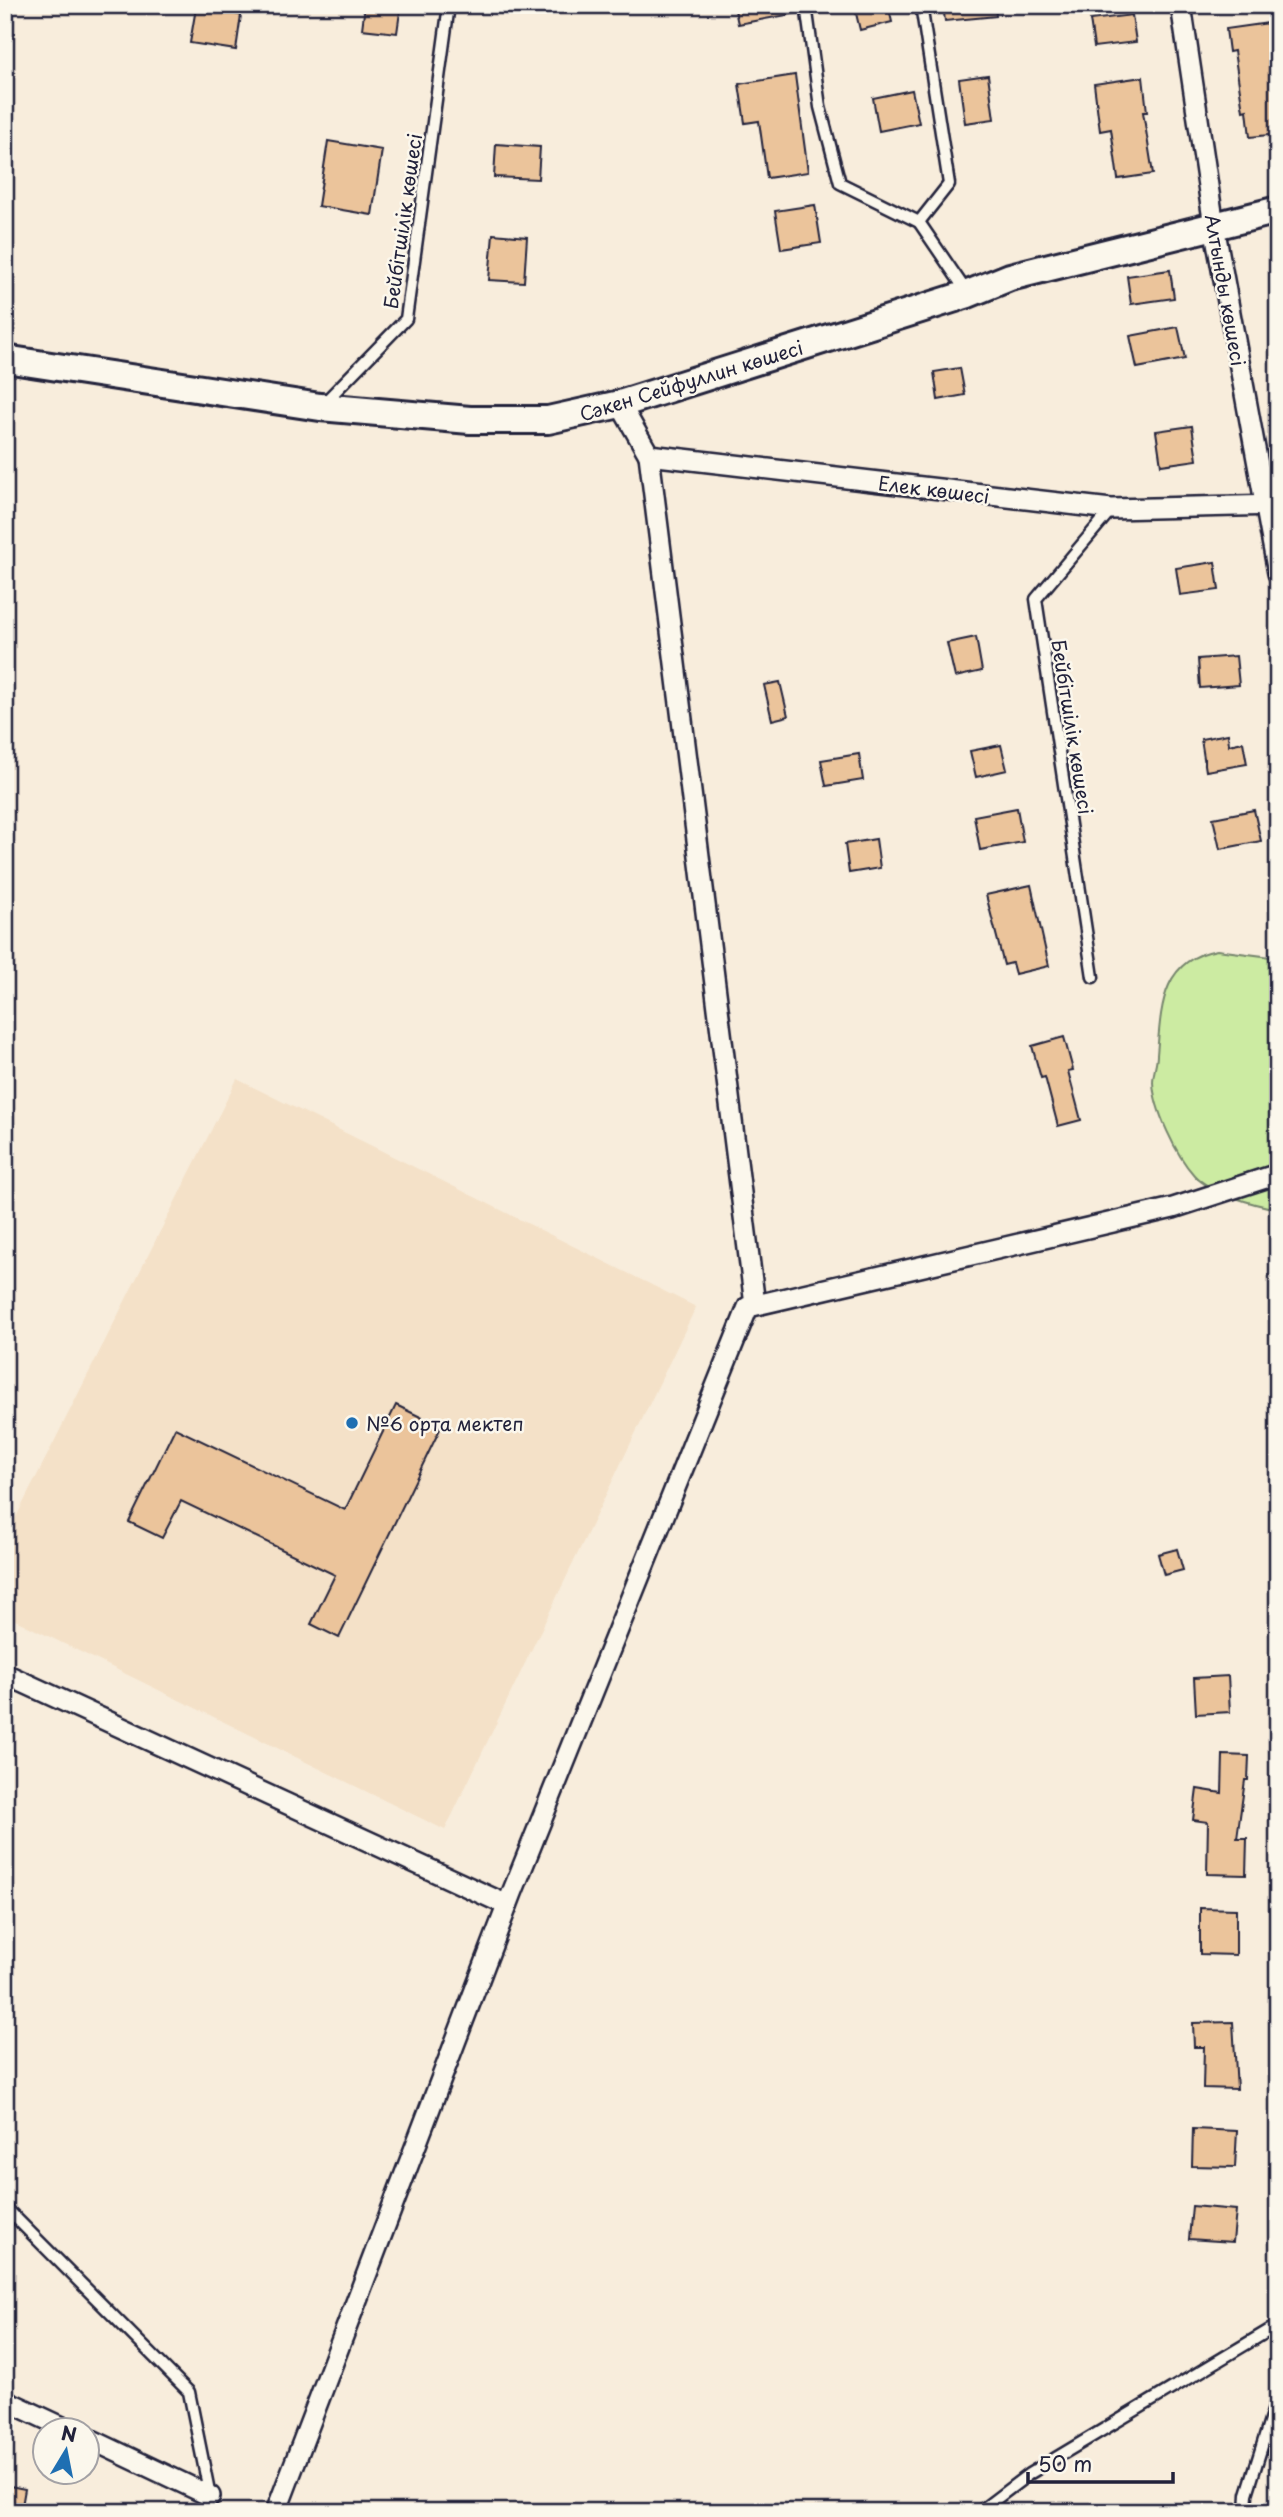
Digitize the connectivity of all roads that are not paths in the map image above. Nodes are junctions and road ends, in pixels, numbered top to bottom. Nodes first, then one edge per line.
1 (449, 5) edge
2 (806, 5) edge
3 (921, 5) edge
4 (1181, 5) edge
5 (1278, 210) edge
6 (919, 222) junction
7 (1214, 226) junction
8 (968, 294) junction
9 (5, 359) edge
10 (620, 404) junction
11 (320, 407) junction
12 (649, 455) junction
13 (1272, 506) edge
14 (1111, 509) junction
15 (1278, 573) edge
16 (1093, 977) dead end
17 (1278, 1174) edge
18 (755, 1305) junction
19 (5, 1674) edge
20 (507, 1905) junction
21 (5, 2207) edge
22 (1278, 2325) edge
23 (1278, 2395) edge
24 (5, 2400) edge
25 (39, 2416) edge
26 (102, 2446) edge
27 (209, 2504) edge
28 (276, 2512) edge
29 (979, 2512) edge
30 (1245, 2512) edge

1 - 11 lane, Бейбітшілік көшесі
2 - 6 lane
3 - 6 lane
4 - 7 street, Алтынды көшесі
5 - 7 street, Сәкен Сейфуллин көшесі
6 - 8 lane
7 - 8 street, Сәкен Сейфуллин көшесі
7 - 13 street, Алтынды көшесі
8 - 10 street, Сәкен Сейфуллин көшесі
9 - 11 street, Сәкен Сейфуллин көшесі
10 - 11 street, Сәкен Сейфуллин көшесі
10 - 12 street
12 - 14 street, Елек көшесі
12 - 18 street
13 - 14 street, Елек көшесі
13 - 15 street, Алтынды көшесі
14 - 16 lane, Бейбітшілік көшесі
17 - 18 street
18 - 20 street
19 - 20 street
20 - 28 street
21 - 27 lane
22 - 29 lane
23 - 30 lane
24 - 25 street
26 - 27 street

